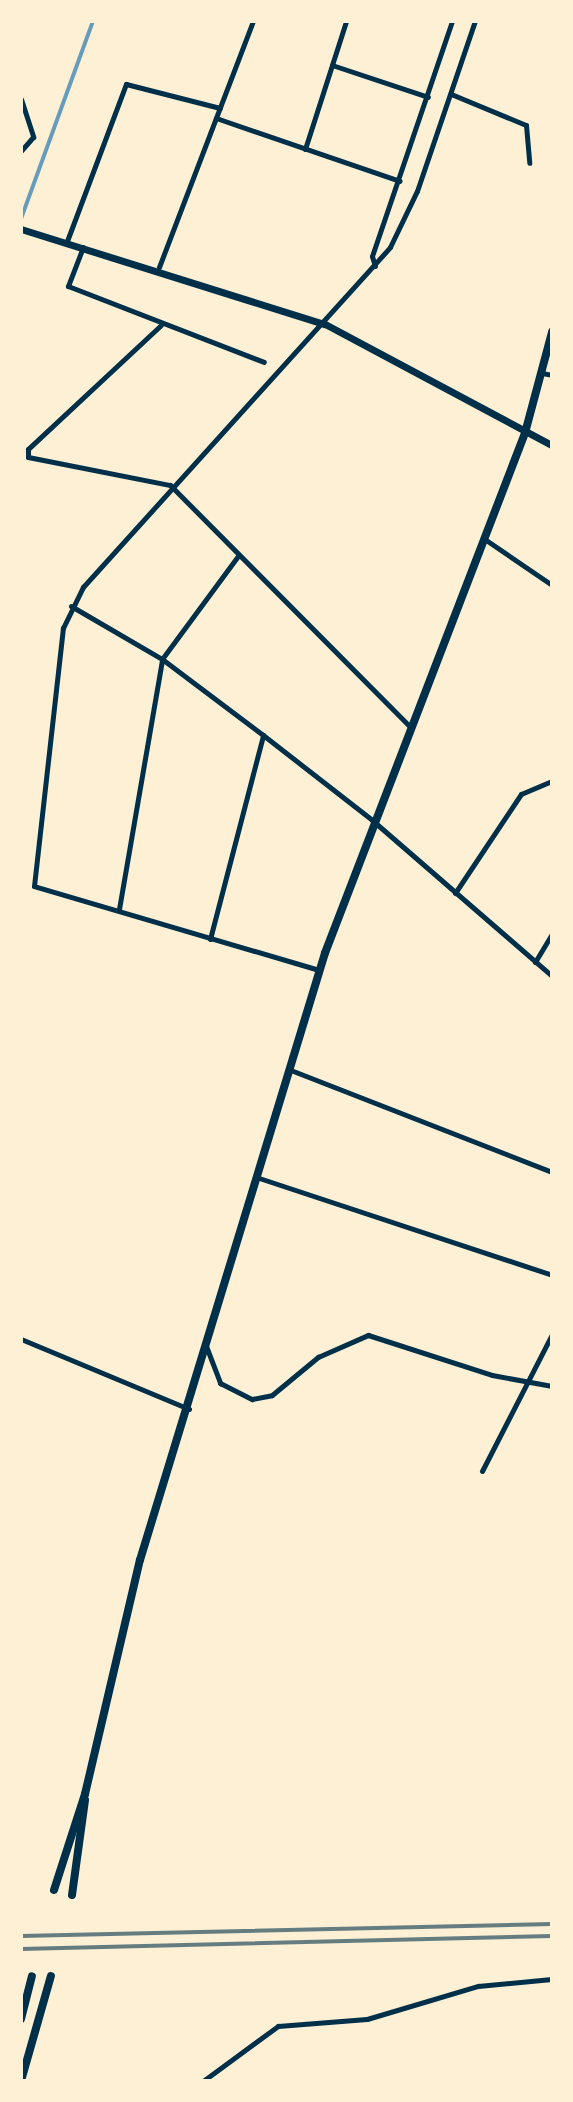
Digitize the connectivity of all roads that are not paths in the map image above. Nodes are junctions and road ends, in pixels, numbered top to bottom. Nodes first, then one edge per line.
1 (253, 21) edge
2 (346, 21) edge
3 (452, 21) edge
4 (475, 21) edge
5 (332, 65) junction
6 (451, 94) junction
7 (428, 97) junction
8 (21, 99) edge
9 (220, 108) junction
10 (216, 118) junction
11 (305, 149) junction
12 (21, 151) edge
13 (529, 163) dead end
14 (400, 181) junction
15 (21, 229) edge
16 (67, 241) junction
17 (84, 245) junction
18 (159, 267) junction
19 (376, 267) junction
20 (324, 324) junction
21 (161, 325) junction
22 (552, 332) edge
23 (264, 362) dead end
24 (542, 373) junction
25 (552, 375) edge
26 (525, 433) junction
27 (552, 445) edge
28 (24, 457) edge
29 (170, 485) junction
30 (484, 538) junction
31 (238, 556) junction
32 (552, 584) edge
33 (71, 606) junction
34 (162, 659) junction
35 (409, 726) junction
36 (263, 735) junction
37 (552, 780) edge
38 (372, 820) junction
39 (454, 892) junction
40 (119, 909) junction
41 (552, 934) edge
42 (210, 939) junction
43 (535, 962) junction
44 (319, 970) junction
45 (552, 976) edge
46 (288, 1069) junction
47 (552, 1172) edge
48 (255, 1176) junction
49 (552, 1275) edge
50 (552, 1334) edge
51 (21, 1339) edge
52 (206, 1346) junction
53 (527, 1381) junction
54 (552, 1385) edge
55 (189, 1409) junction
56 (482, 1471) dead end
57 (85, 1794) junction
58 (54, 1890) dead end
59 (72, 1895) dead end
60 (32, 1976) dead end
61 (51, 1976) dead end
62 (552, 1979) edge
63 (21, 2020) edge
64 (21, 2081) edge
65 (104, 2081) edge
66 (155, 2081) edge
67 (203, 2081) edge

1 - 9 street
2 - 5 street
3 - 7 street
4 - 6 street
5 - 7 street
5 - 11 street
6 - 13 street
6 - 19 street
7 - 14 street
8 - 12 street
9 - 10 street
9 - 16 street
10 - 11 street
10 - 18 street
11 - 14 street
14 - 19 street
15 - 16 street
16 - 17 street
17 - 18 street
17 - 21 street
18 - 20 street
19 - 20 street
20 - 26 street
20 - 29 street
21 - 23 street
21 - 28 street
22 - 24 main road
24 - 25 street
24 - 26 main road
26 - 27 street
26 - 30 main road
28 - 29 street
29 - 31 street
29 - 33 street
30 - 32 street
30 - 35 main road
31 - 34 street
31 - 35 street
33 - 34 street
33 - 40 street
34 - 36 street
34 - 40 street
35 - 38 main road
36 - 38 street
36 - 42 street
37 - 39 street
38 - 39 street
38 - 44 main road
39 - 43 street
40 - 42 street
41 - 43 street
42 - 44 street
43 - 45 street
44 - 46 main road
46 - 47 street
46 - 48 main road
48 - 49 street
48 - 52 main road
50 - 53 street
51 - 55 street
52 - 53 street
52 - 55 main road
53 - 54 street
53 - 56 street
55 - 57 main road
57 - 58 main road
57 - 59 main road
60 - 63 main road
61 - 64 main road
62 - 67 street
65 - 66 street

